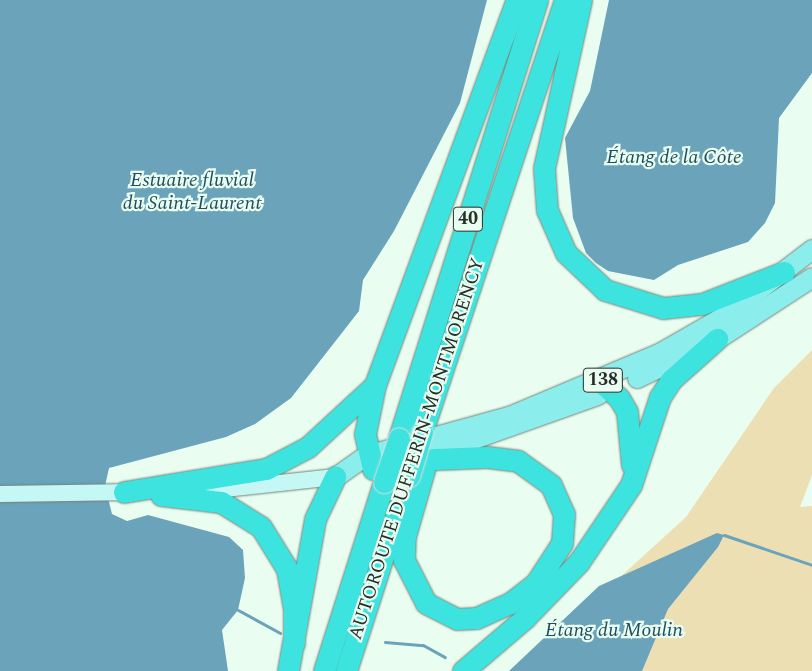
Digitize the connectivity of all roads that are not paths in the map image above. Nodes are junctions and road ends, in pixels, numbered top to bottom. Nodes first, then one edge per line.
1 (517, 0) edge
2 (536, 0) edge
3 (565, 0) edge
4 (581, 0) edge
5 (812, 249) edge
6 (784, 272) junction
7 (812, 277) edge
8 (717, 339) junction
9 (375, 385) junction
10 (605, 386) junction
11 (375, 469) junction
12 (414, 469) junction
13 (335, 477) junction
14 (631, 485) junction
15 (124, 492) junction
16 (0, 494) edge
17 (294, 643) junction
18 (288, 671) edge
19 (324, 671) edge
20 (346, 671) edge
21 (463, 671) edge

1 - 9 highway
2 - 11 highway, AUTOROUTE DUFFERIN-MONTMORENCY / 40, bridge
3 - 12 highway
4 - 6 highway
5 - 6 main road, 138
6 - 10 main road, 138
7 - 8 main road
8 - 10 main road
8 - 14 highway
9 - 11 highway
9 - 15 highway
10 - 11 main road, 138
10 - 12 main road
10 - 14 highway
11 - 12 main road
11 - 13 main road, 138
11 - 19 highway, AUTOROUTE DUFFERIN-MONTMORENCY / 40
12 - 12 highway
12 - 20 highway, AUTOROUTE DUFFERIN-MONTMORENCY
13 - 15 main road
13 - 17 highway
14 - 21 highway
15 - 16 main road
15 - 17 highway
17 - 18 highway

